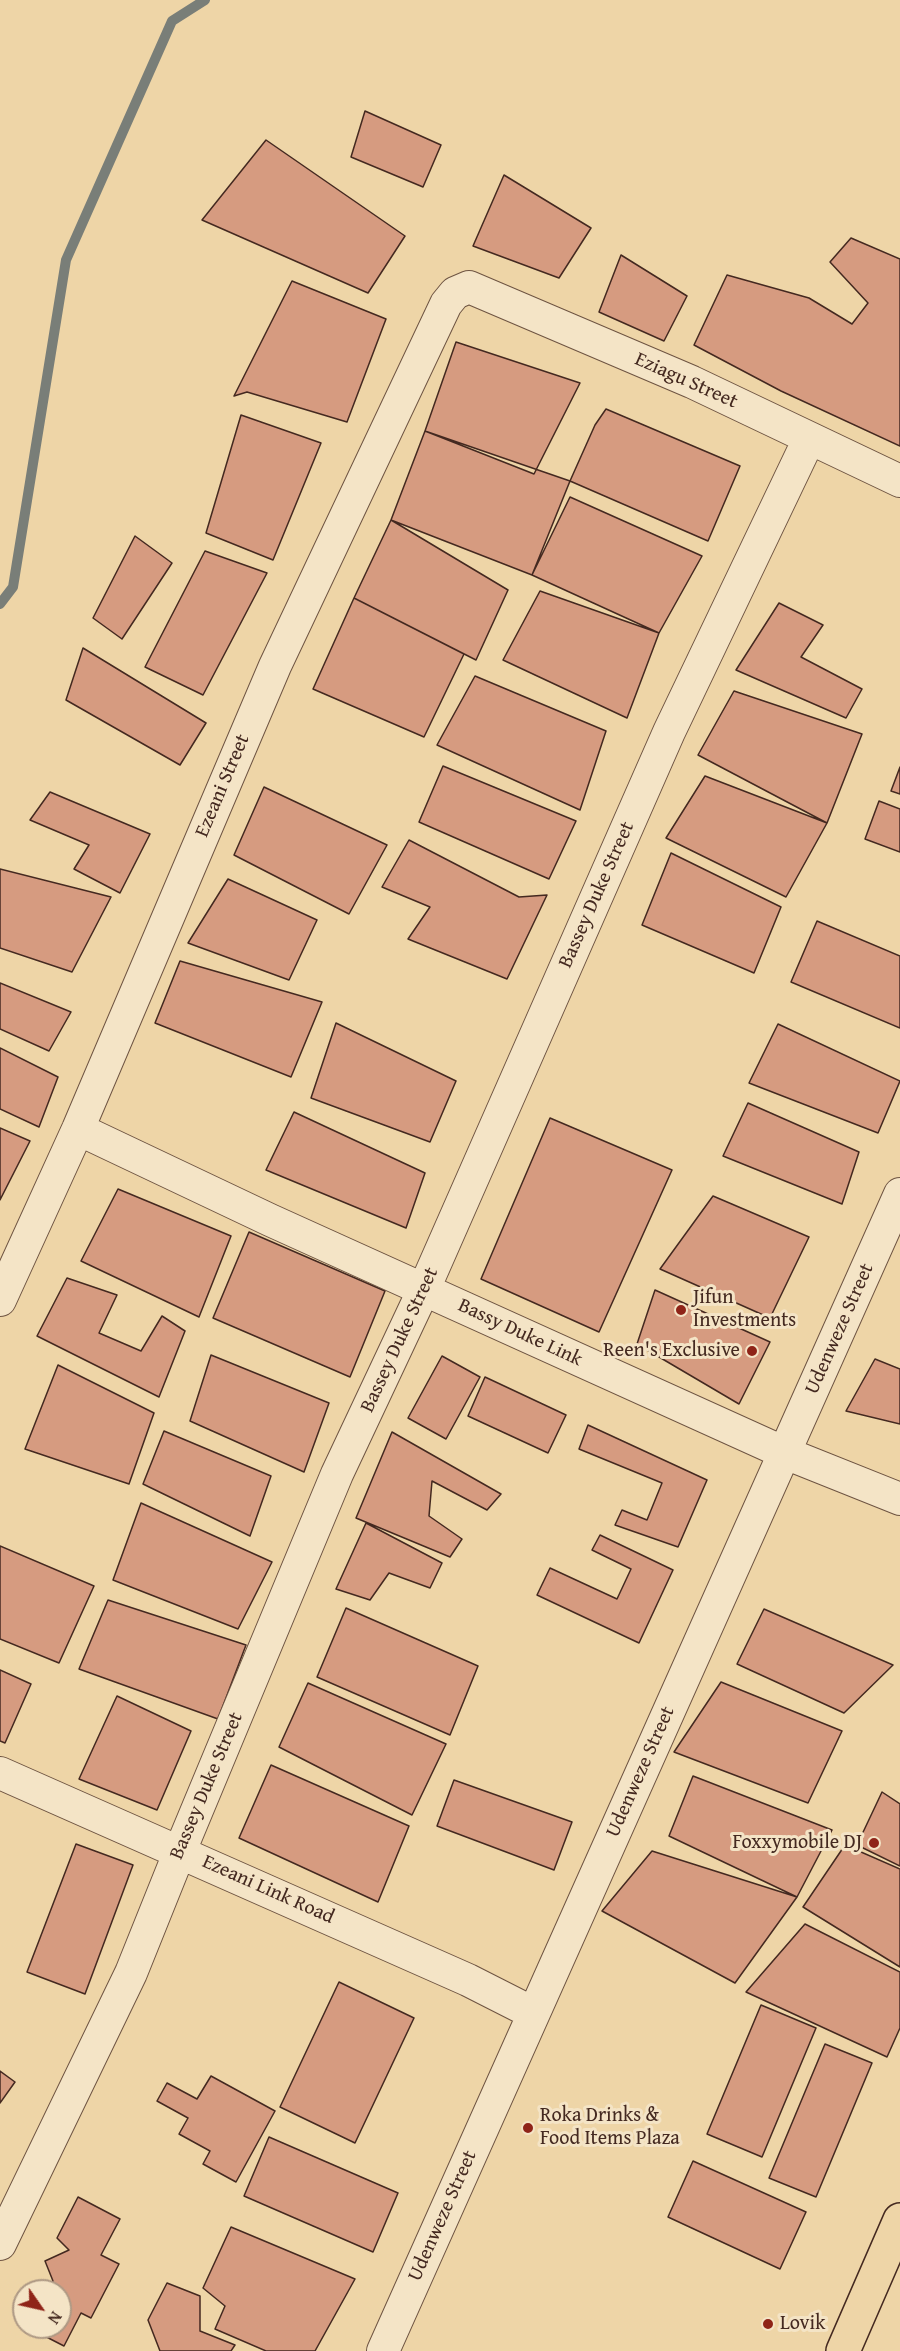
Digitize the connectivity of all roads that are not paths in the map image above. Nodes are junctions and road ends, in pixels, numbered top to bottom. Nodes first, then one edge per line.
1 (469, 287) joint
2 (809, 439) junction
3 (900, 481) edge
4 (78, 1129) junction
5 (900, 1194) edge
6 (424, 1289) junction
7 (0, 1299) edge
8 (785, 1453) junction
9 (900, 1499) edge
10 (0, 1773) edge
11 (180, 1851) junction
12 (533, 2013) junction
13 (900, 2220) edge
14 (0, 2244) edge
15 (383, 2351) edge
16 (843, 2351) edge

1 - 2 street, Eziagu Street
1 - 4 street, Ezeani Street
2 - 3 street, Eziagu Street
2 - 6 street, Bassey Duke Street
4 - 6 street, Bassy Duke Link
4 - 7 street, Ezeani Street
5 - 8 street, Udenweze Street
6 - 8 street, Bassy Duke Link
6 - 11 street, Bassey Duke Street
8 - 9 street, Bassy Duke Link
8 - 12 street, Udenweze Street
10 - 11 street, Ezeani Link Road
11 - 12 street, Ezeani Link Road
11 - 14 street, Bassey Duke Street
12 - 15 street, Udenweze Street
13 - 16 main road

